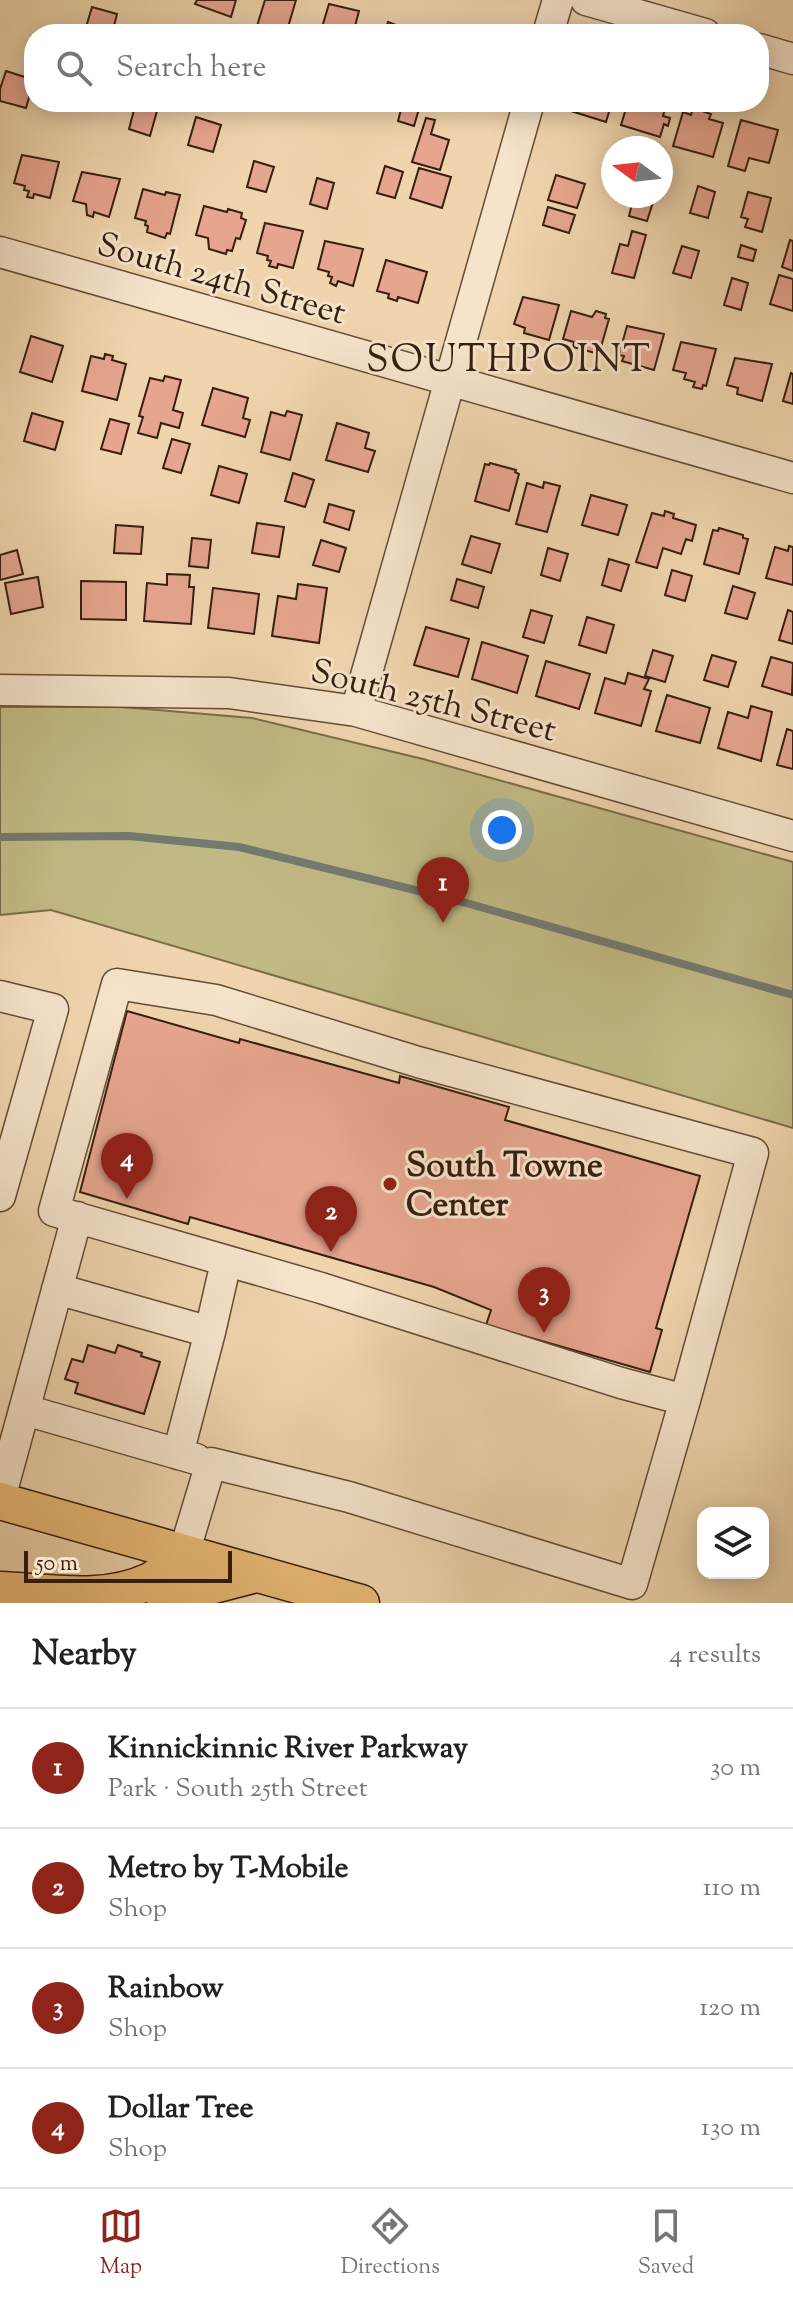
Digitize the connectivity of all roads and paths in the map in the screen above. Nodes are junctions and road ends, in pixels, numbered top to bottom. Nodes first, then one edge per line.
1 (558, 0) edge
2 (586, 0) edge
3 (551, 24) edge
4 (670, 24) edge
5 (769, 52) edge
6 (793, 59) edge
7 (526, 112) edge
8 (0, 252) edge
9 (449, 382) junction
10 (793, 478) edge
11 (0, 690) edge
12 (356, 711) junction
13 (793, 836) edge
14 (0, 996) edge
15 (0, 1196) edge
16 (77, 1217) junction
17 (226, 1262) junction
18 (57, 1289) junction
19 (210, 1332) junction
20 (685, 1400) junction
21 (25, 1410) junction
22 (178, 1454) junction
23 (211, 1463) junction
24 (0, 1500) edge
25 (184, 1553) junction
26 (257, 1574) junction
27 (0, 1591) edge
28 (630, 1594) edge
29 (35, 1603) edge
30 (165, 1603) edge
31 (361, 1603) edge

1 - 3 street
2 - 4 street
5 - 6 street
7 - 9 street
8 - 9 street, South 24th Street
9 - 10 street, South 24th Street
9 - 12 street
11 - 12 street, South 25th Street
12 - 13 street, South 25th Street
14 - 15 street
16 - 17 street
16 - 18 street
16 - 20 street
17 - 19 street
17 - 20 street
18 - 19 street
18 - 21 street
19 - 22 street
20 - 28 street
21 - 22 street
21 - 24 street
22 - 23 street
23 - 25 street
23 - 28 street
24 - 25 main road
25 - 26 main road
25 - 27 main road
26 - 30 main road
26 - 31 main road
27 - 29 main road

